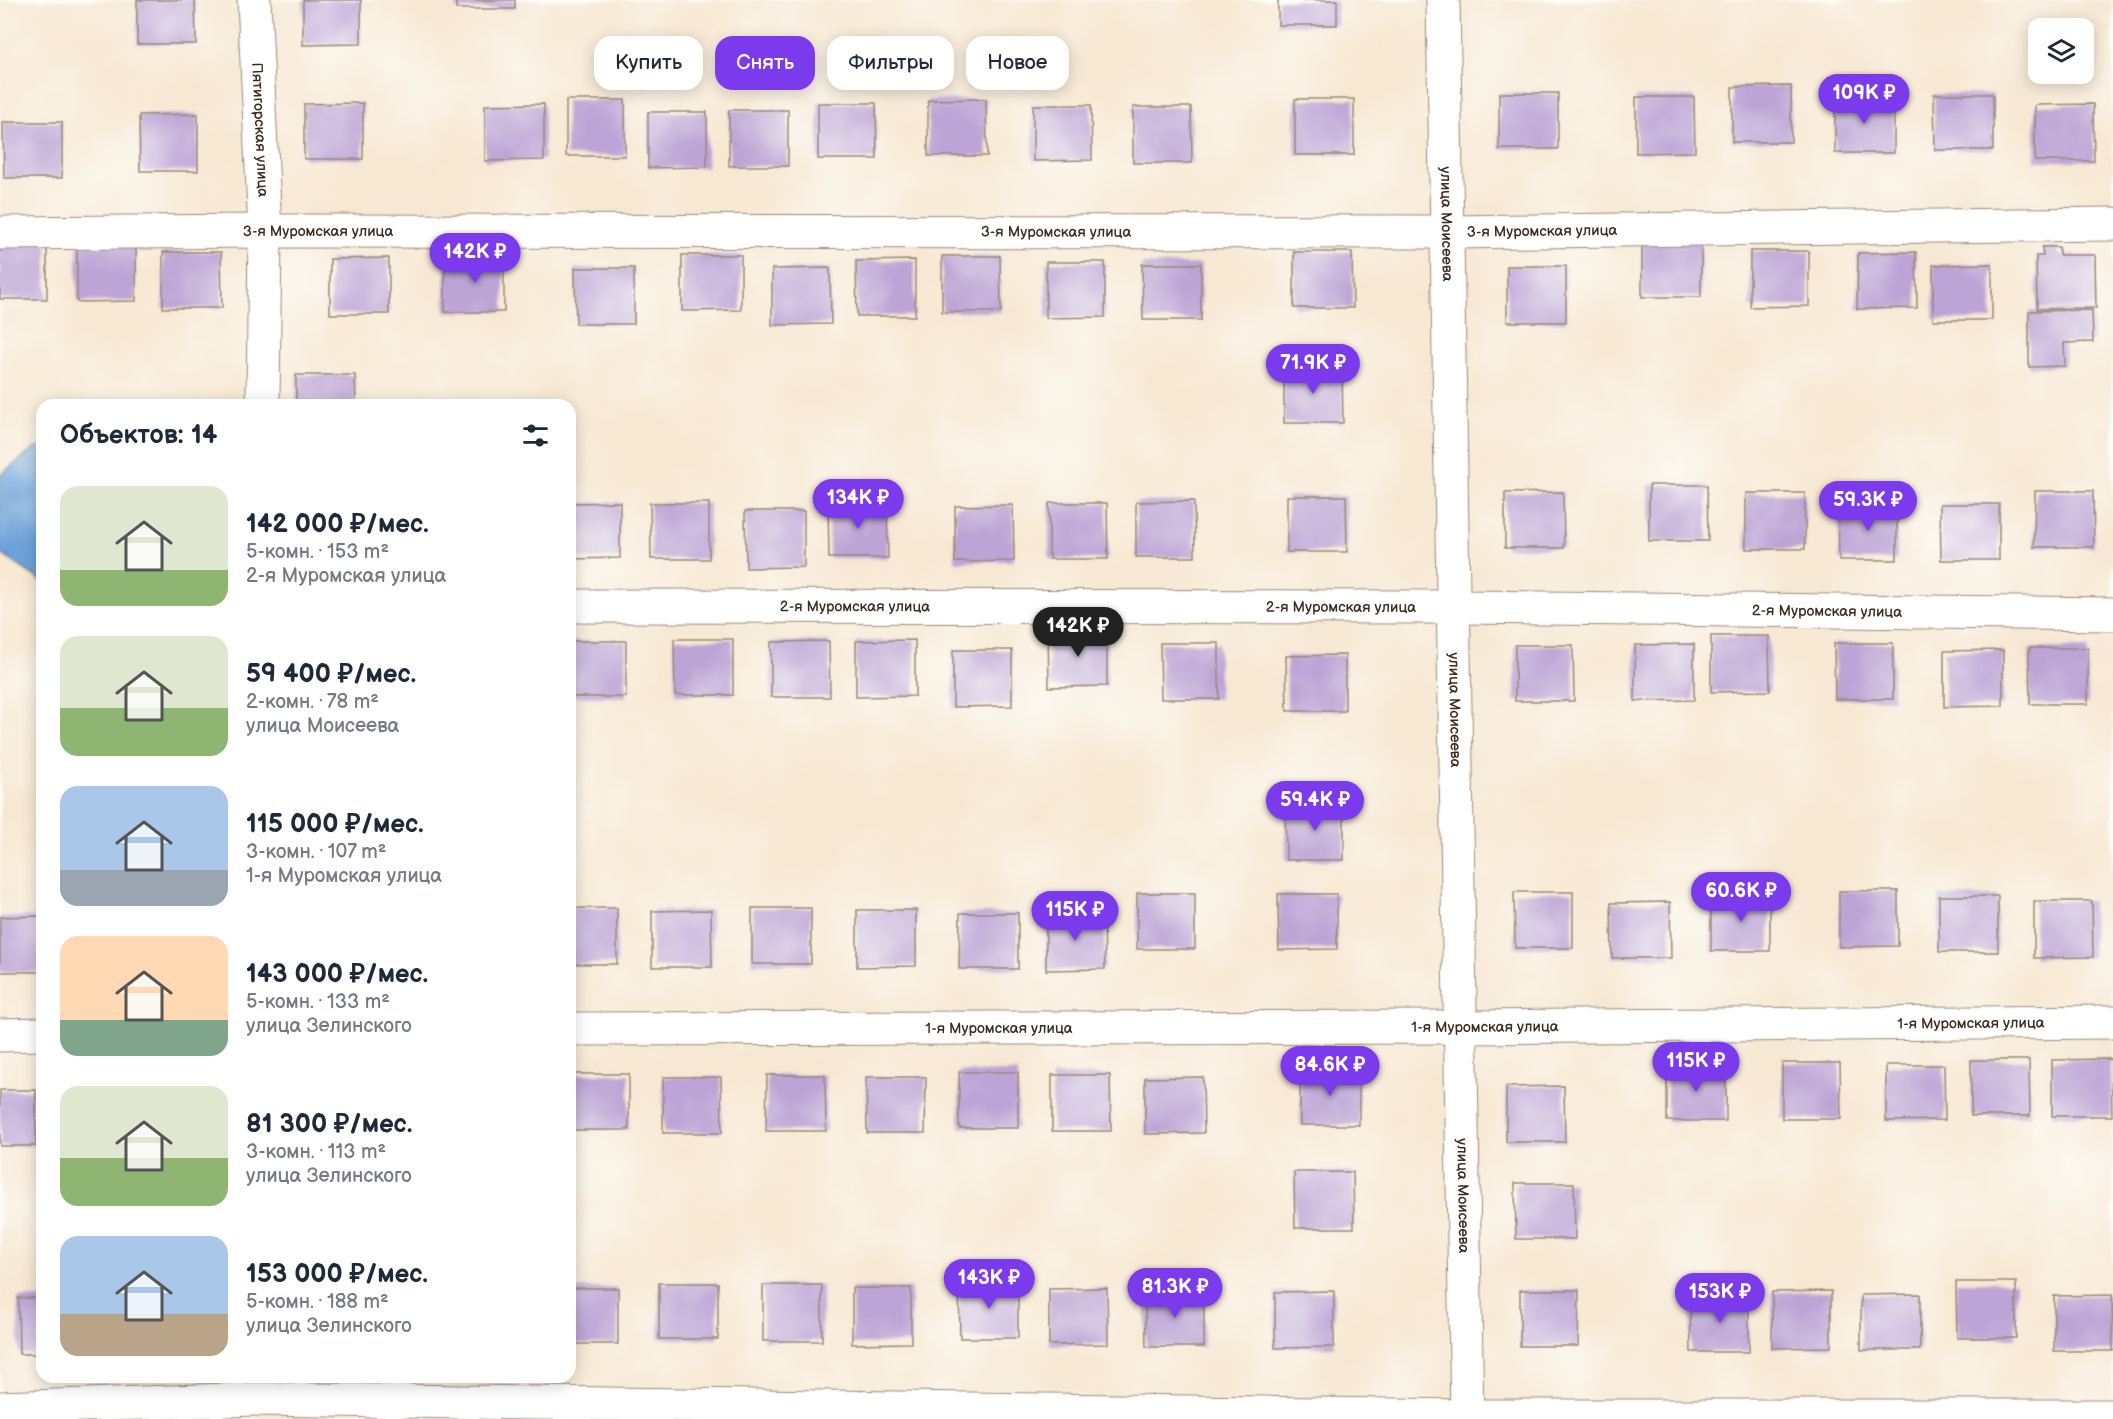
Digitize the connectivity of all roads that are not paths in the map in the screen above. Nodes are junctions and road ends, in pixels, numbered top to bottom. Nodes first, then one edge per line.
1 (254, 0) edge
2 (1443, 0) edge
3 (2113, 224) edge
4 (265, 231) junction
5 (1447, 232) junction
6 (0, 233) edge
7 (263, 399) edge
8 (576, 606) edge
9 (1454, 607) junction
10 (2113, 614) edge
11 (2113, 1022) edge
12 (1460, 1027) junction
13 (576, 1029) edge
14 (36, 1034) edge
15 (0, 1035) edge
16 (256, 1398) edge
17 (0, 1408) edge
18 (2113, 1416) edge
19 (1467, 1418) edge

1 - 4 street, Пятигорская улица
2 - 5 street, улица Моисеева
3 - 5 street, 3-я Муромская улица
4 - 5 street, 3-я Муромская улица
4 - 6 street, 3-я Муромская улица
4 - 7 street, Пятигорская улица
5 - 9 street, улица Моисеева
8 - 9 street, 2-я Муромская улица
9 - 10 street, 2-я Муромская улица
9 - 12 street, улица Моисеева
11 - 12 street, 1-я Муромская улица
12 - 13 street, 1-я Муромская улица
12 - 19 street, улица Моисеева
14 - 15 street
16 - 17 street
16 - 19 street
18 - 19 street

